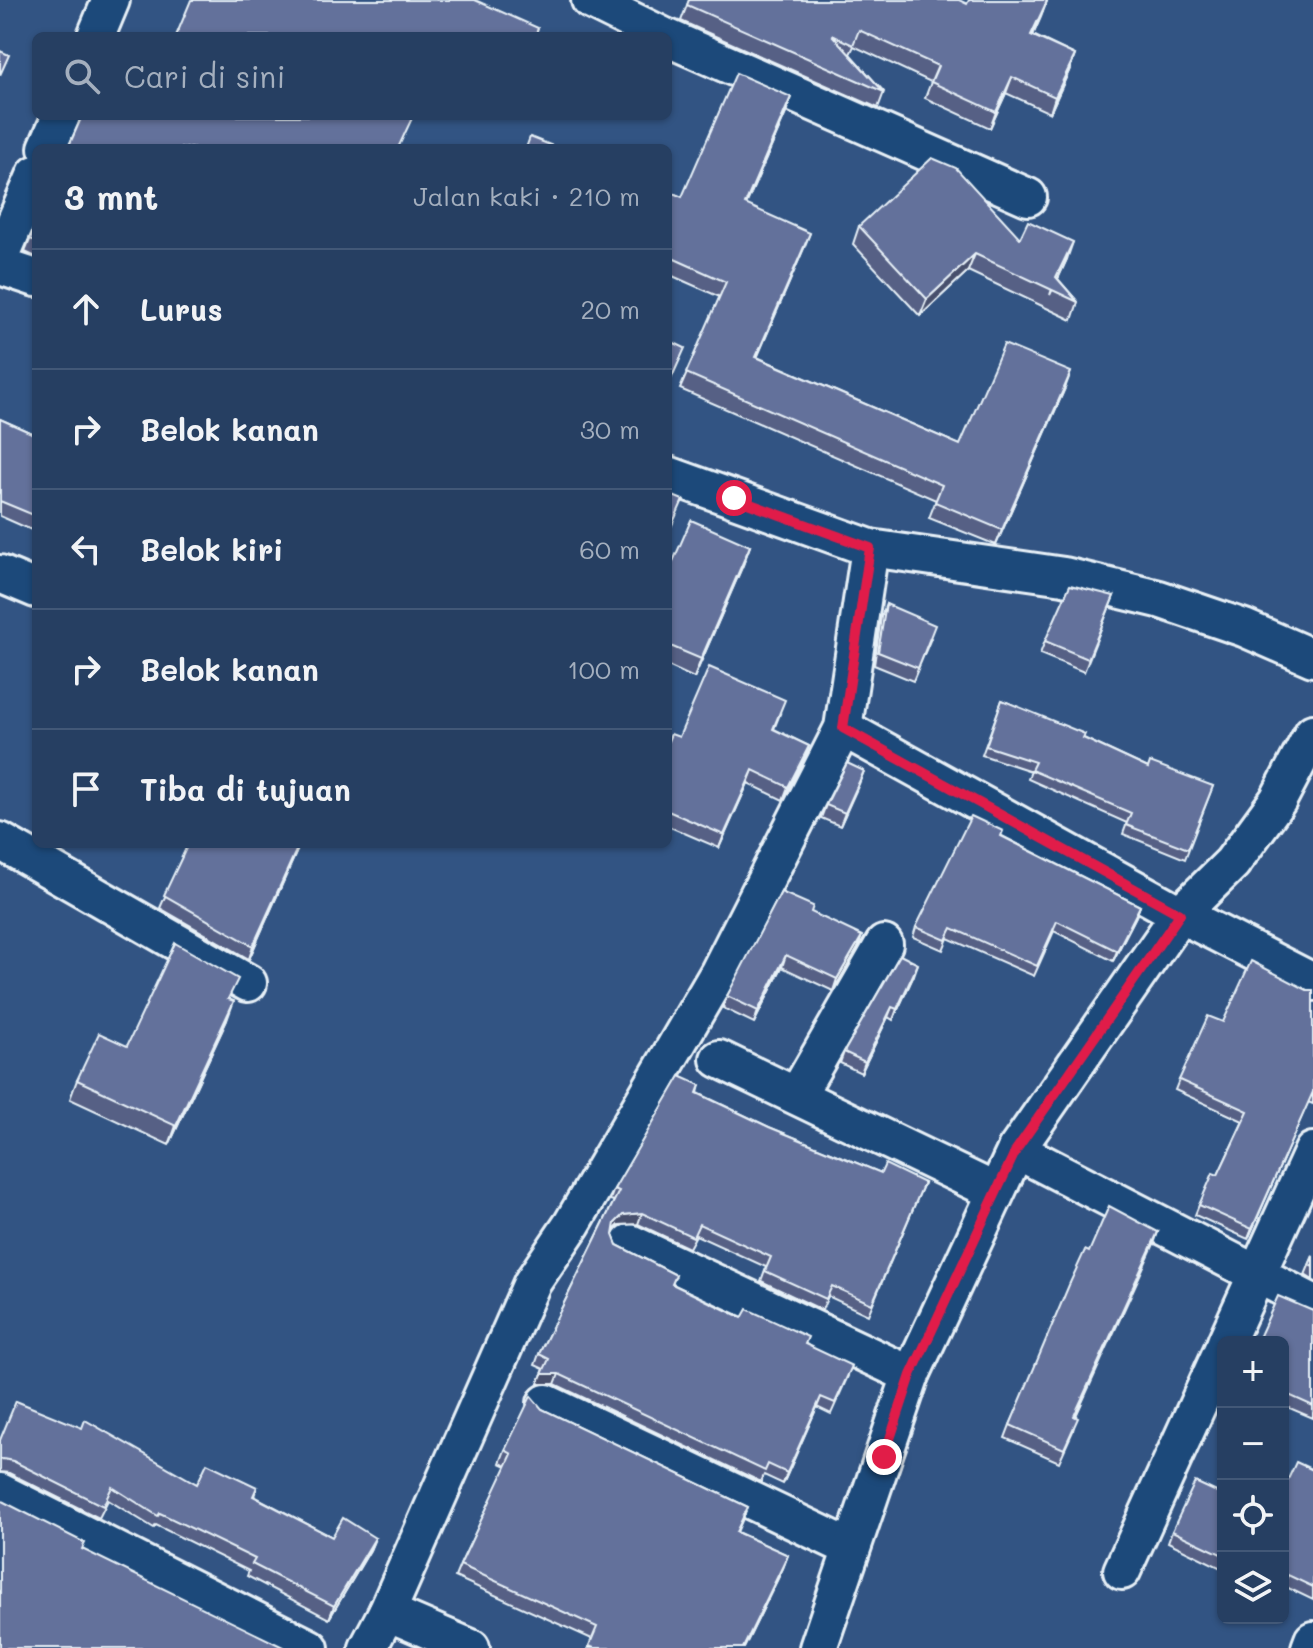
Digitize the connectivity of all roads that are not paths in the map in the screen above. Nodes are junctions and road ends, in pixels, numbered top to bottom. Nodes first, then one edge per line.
1 (111, 0) edge
2 (590, 0) edge
3 (98, 32) edge
4 (656, 32) edge
5 (672, 40) edge
6 (59, 120) edge
7 (49, 144) edge
8 (32, 183) edge
9 (1028, 197) dead end
10 (0, 258) edge
11 (0, 266) edge
12 (32, 277) edge
13 (672, 476) edge
14 (870, 548) junction
15 (0, 574) edge
16 (32, 587) edge
17 (1313, 658) edge
18 (843, 728) junction
19 (1313, 733) edge
20 (32, 836) edge
21 (0, 839) edge
22 (1180, 914) junction
23 (884, 944) dead end
24 (1313, 982) edge
25 (248, 983) dead end
26 (719, 1059) dead end
27 (797, 1095) junction
28 (1016, 1150) junction
29 (1313, 1151) edge
30 (994, 1191) junction
31 (630, 1243) dead end
32 (1257, 1275) junction
33 (1313, 1303) edge
34 (1229, 1336) edge
35 (1217, 1362) edge
36 (911, 1375) junction
37 (546, 1403) dead end
38 (0, 1492) edge
39 (851, 1548) junction
40 (1122, 1571) dead end
41 (387, 1612) junction
42 (1313, 1640) edge
43 (310, 1648) edge
44 (368, 1648) edge
45 (471, 1648) edge
46 (818, 1648) edge
47 (1310, 1648) edge

1 - 3 street
2 - 4 street
5 - 9 street
6 - 7 street
8 - 10 street
11 - 12 street
13 - 14 street
14 - 17 street
14 - 18 street
15 - 16 street
18 - 22 street
18 - 41 street
19 - 22 street
20 - 21 street
21 - 25 street
22 - 24 street
22 - 28 street
23 - 27 street
26 - 27 street
27 - 30 street
28 - 30 street
28 - 32 street
29 - 32 street
30 - 36 street
31 - 36 street
32 - 33 street
32 - 34 street
35 - 40 street
36 - 39 street
37 - 39 street
38 - 43 street
39 - 46 street
41 - 44 street
41 - 45 street
42 - 47 street

